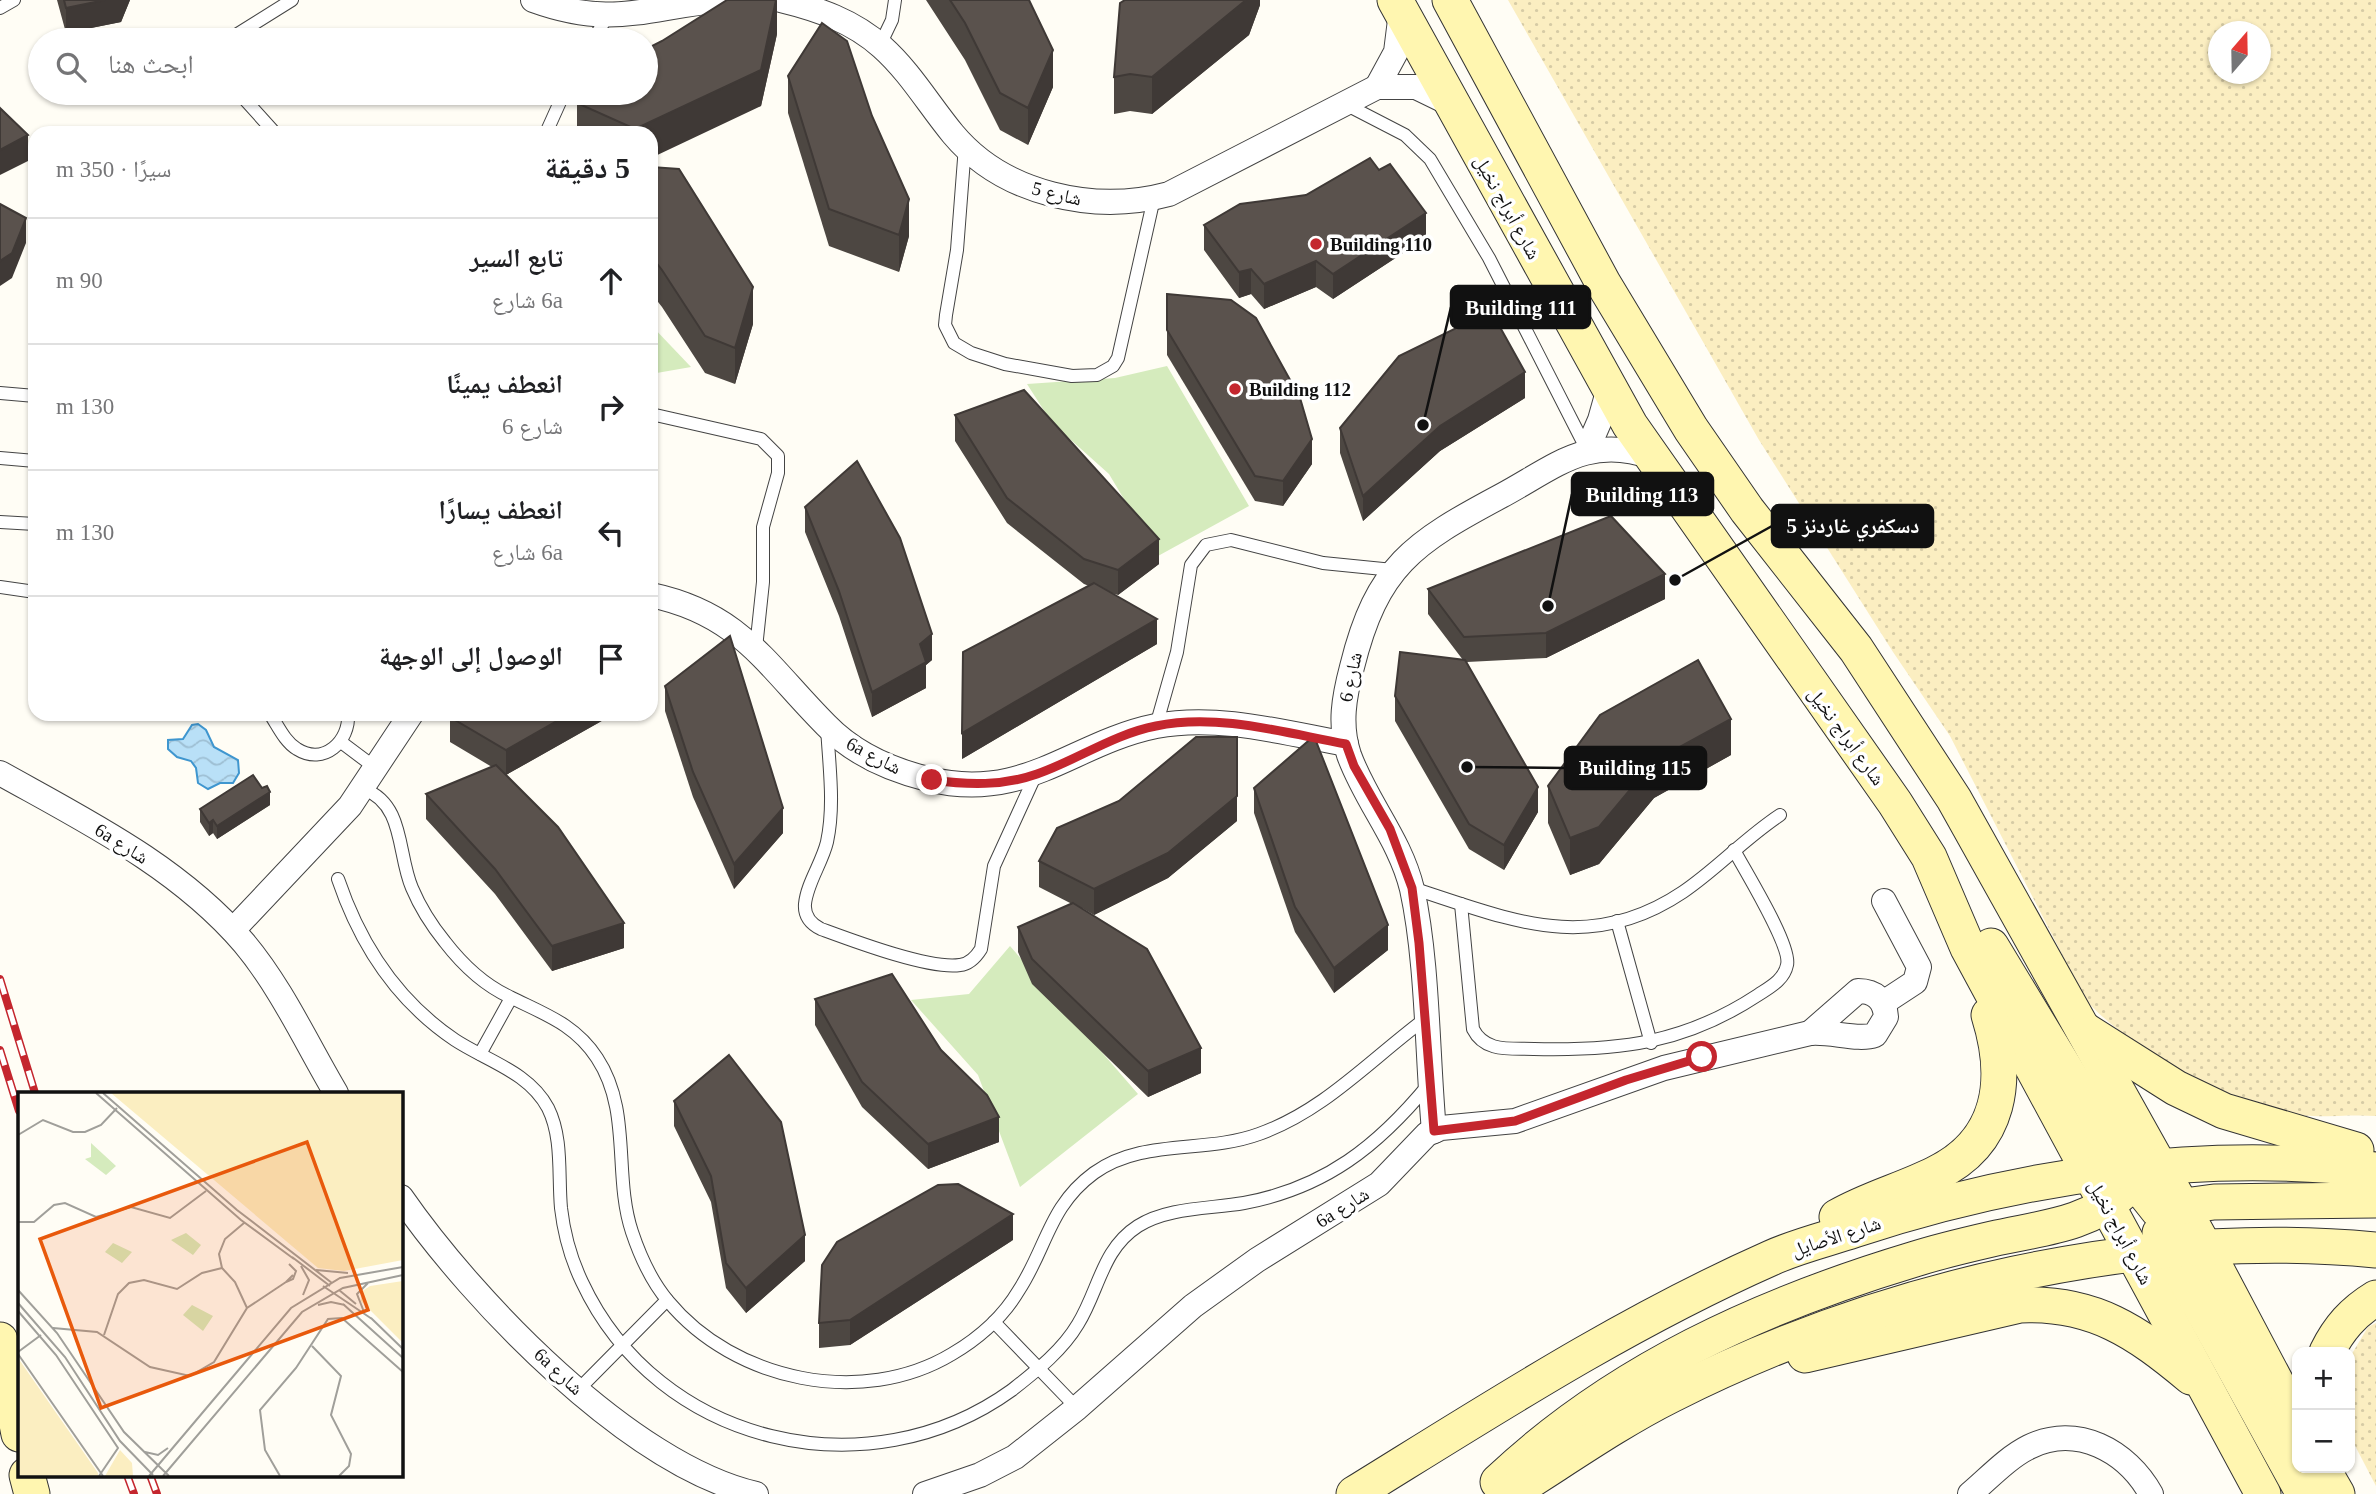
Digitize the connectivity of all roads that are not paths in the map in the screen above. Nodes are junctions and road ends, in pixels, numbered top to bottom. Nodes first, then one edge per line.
1 (14, 0) edge
2 (292, 0) edge
3 (533, 0) edge
4 (723, 0) edge
5 (781, 0) edge
6 (895, 0) edge
7 (1450, 0) edge
8 (1398, 6) edge
9 (0, 8) edge
10 (607, 17) junction
11 (247, 28) edge
12 (600, 28) edge
13 (880, 45) junction
14 (1377, 87) junction
15 (1345, 103) junction
16 (1451, 104) junction
17 (250, 105) edge
18 (559, 105) edge
19 (269, 126) edge
20 (549, 126) edge
21 (965, 146) junction
22 (1154, 198) junction
23 (1609, 388) junction
24 (0, 393) edge
25 (28, 395) edge
26 (658, 416) edge
27 (1587, 450) junction
28 (1652, 457) junction
29 (0, 458) edge
30 (28, 460) edge
31 (0, 522) edge
32 (28, 524) edge
33 (1394, 570) junction
34 (0, 587) edge
35 (28, 591) edge
36 (658, 597) edge
37 (756, 648) junction
38 (275, 721) edge
39 (349, 721) edge
40 (407, 721) edge
41 (827, 726) junction
42 (1156, 726) junction
43 (341, 742) junction
44 (1346, 744) junction
45 (0, 772) edge
46 (1036, 774) junction
47 (370, 779) junction
48 (1780, 815) dead end
49 (1734, 850) junction
50 (1929, 857) junction
51 (338, 879) dead end
52 (1412, 888) junction
53 (1884, 901) dead end
54 (1461, 904) junction
55 (1617, 921) junction
56 (233, 930) junction
57 (1968, 948) junction
58 (511, 998) junction
59 (1883, 1003) junction
60 (1425, 1019) junction
61 (2078, 1024) junction
62 (1810, 1033) junction
63 (1651, 1042) junction
64 (480, 1054) junction
65 (1429, 1084) junction
66 (335, 1092) edge
67 (1434, 1131) junction
68 (2376, 1156) edge
69 (2376, 1170) edge
70 (2125, 1179) junction
71 (402, 1199) edge
72 (2376, 1200) edge
73 (2163, 1210) junction
74 (2205, 1248) junction
75 (2170, 1250) junction
76 (2376, 1250) edge
77 (2132, 1253) junction
78 (1774, 1256) junction
79 (2376, 1298) edge
80 (667, 1300) junction
81 (994, 1322) junction
82 (0, 1340) edge
83 (622, 1345) junction
84 (2330, 1347) edge
85 (1038, 1368) junction
86 (1706, 1378) junction
87 (2203, 1386) junction
88 (578, 1390) junction
89 (1077, 1408) junction
90 (2292, 1413) edge
91 (18, 1429) edge
92 (2325, 1473) edge
93 (2333, 1473) edge
94 (27, 1476) edge
95 (32, 1494) edge
96 (756, 1494) edge
97 (925, 1494) edge
98 (1354, 1494) edge
99 (1486, 1494) edge
100 (1509, 1494) edge
101 (1970, 1494) edge
102 (2151, 1494) edge
103 (2263, 1494) edge
104 (2305, 1494) edge
105 (2337, 1494) edge

1 - 9 lane
2 - 11 lane
3 - 10 street
4 - 10 street
5 - 13 street, شارع 5
6 - 13 lane
7 - 61 main road, شارع أبراج نخيل
8 - 14 street
8 - 16 main road, شارع أبراج نخيل
10 - 12 lane
13 - 21 street, شارع 5
14 - 15 street, شارع 5
14 - 16 street, شارع 5
15 - 22 street, شارع 5
15 - 27 lane
16 - 23 main road, شارع أبراج نخيل
17 - 19 lane
18 - 20 lane
21 - 22 street, شارع 5
21 - 22 lane
23 - 27 street
23 - 28 main road, شارع أبراج نخيل
24 - 25 lane
26 - 37 lane
27 - 28 street, شارع 6
27 - 33 street, شارع 6
28 - 50 main road, شارع أبراج نخيل
29 - 30 lane
31 - 32 lane
33 - 42 lane
33 - 44 street, شارع 6
34 - 35 lane
36 - 37 street, 6a شارع
37 - 41 street, 6a شارع
38 - 43 lane
39 - 43 lane
40 - 47 street
41 - 46 street, 6a شارع
41 - 46 lane
42 - 44 street, 6a شارع
42 - 46 street, 6a شارع
43 - 47 lane
44 - 52 street, شارع 6
45 - 56 street, 6a شارع
47 - 56 street
47 - 58 lane
48 - 49 lane
49 - 55 lane
49 - 63 lane
50 - 57 main road, شارع أبراج نخيل
50 - 70 main road
51 - 64 lane
52 - 54 lane
52 - 60 street, شارع 6
53 - 59 street
54 - 55 lane
54 - 63 lane
55 - 63 lane
56 - 66 street, 6a شارع
57 - 70 main road, شارع أبراج نخيل
57 - 78 main road
58 - 64 lane
58 - 80 lane
59 - 62 street
59 - 62 street
60 - 65 street, شارع 6
60 - 81 lane
61 - 68 main road
61 - 70 main road, شارع أبراج نخيل
62 - 67 street
64 - 83 lane
65 - 67 street, شارع 6
65 - 85 lane
67 - 89 street, 6a شارع
69 - 70 main road, شارع الأصايل
70 - 73 main road, شارع أبراج نخيل
70 - 77 main road, شارع أبراج نخيل
70 - 78 main road, شارع الأصايل
70 - 99 main road
71 - 88 street, 6a شارع
72 - 73 main road
73 - 74 main road
73 - 75 main road, شارع أبراج نخيل
73 - 77 main road
74 - 75 main road
74 - 76 main road
74 - 90 main road
75 - 77 main road
75 - 104 main road, شارع أبراج نخيل
77 - 86 main road
77 - 87 main road, شارع أبراج نخيل
78 - 98 main road, شارع الأصايل
79 - 84 main road
80 - 81 lane
80 - 83 lane
81 - 85 lane
82 - 91 main road
83 - 85 lane
83 - 88 lane
85 - 89 lane
86 - 87 main road
86 - 100 main road
87 - 103 main road, شارع أبراج نخيل
88 - 96 street, 6a شارع
89 - 97 street, 6a شارع
92 - 105 main road
93 - 105 main road
94 - 95 main road
101 - 102 street

